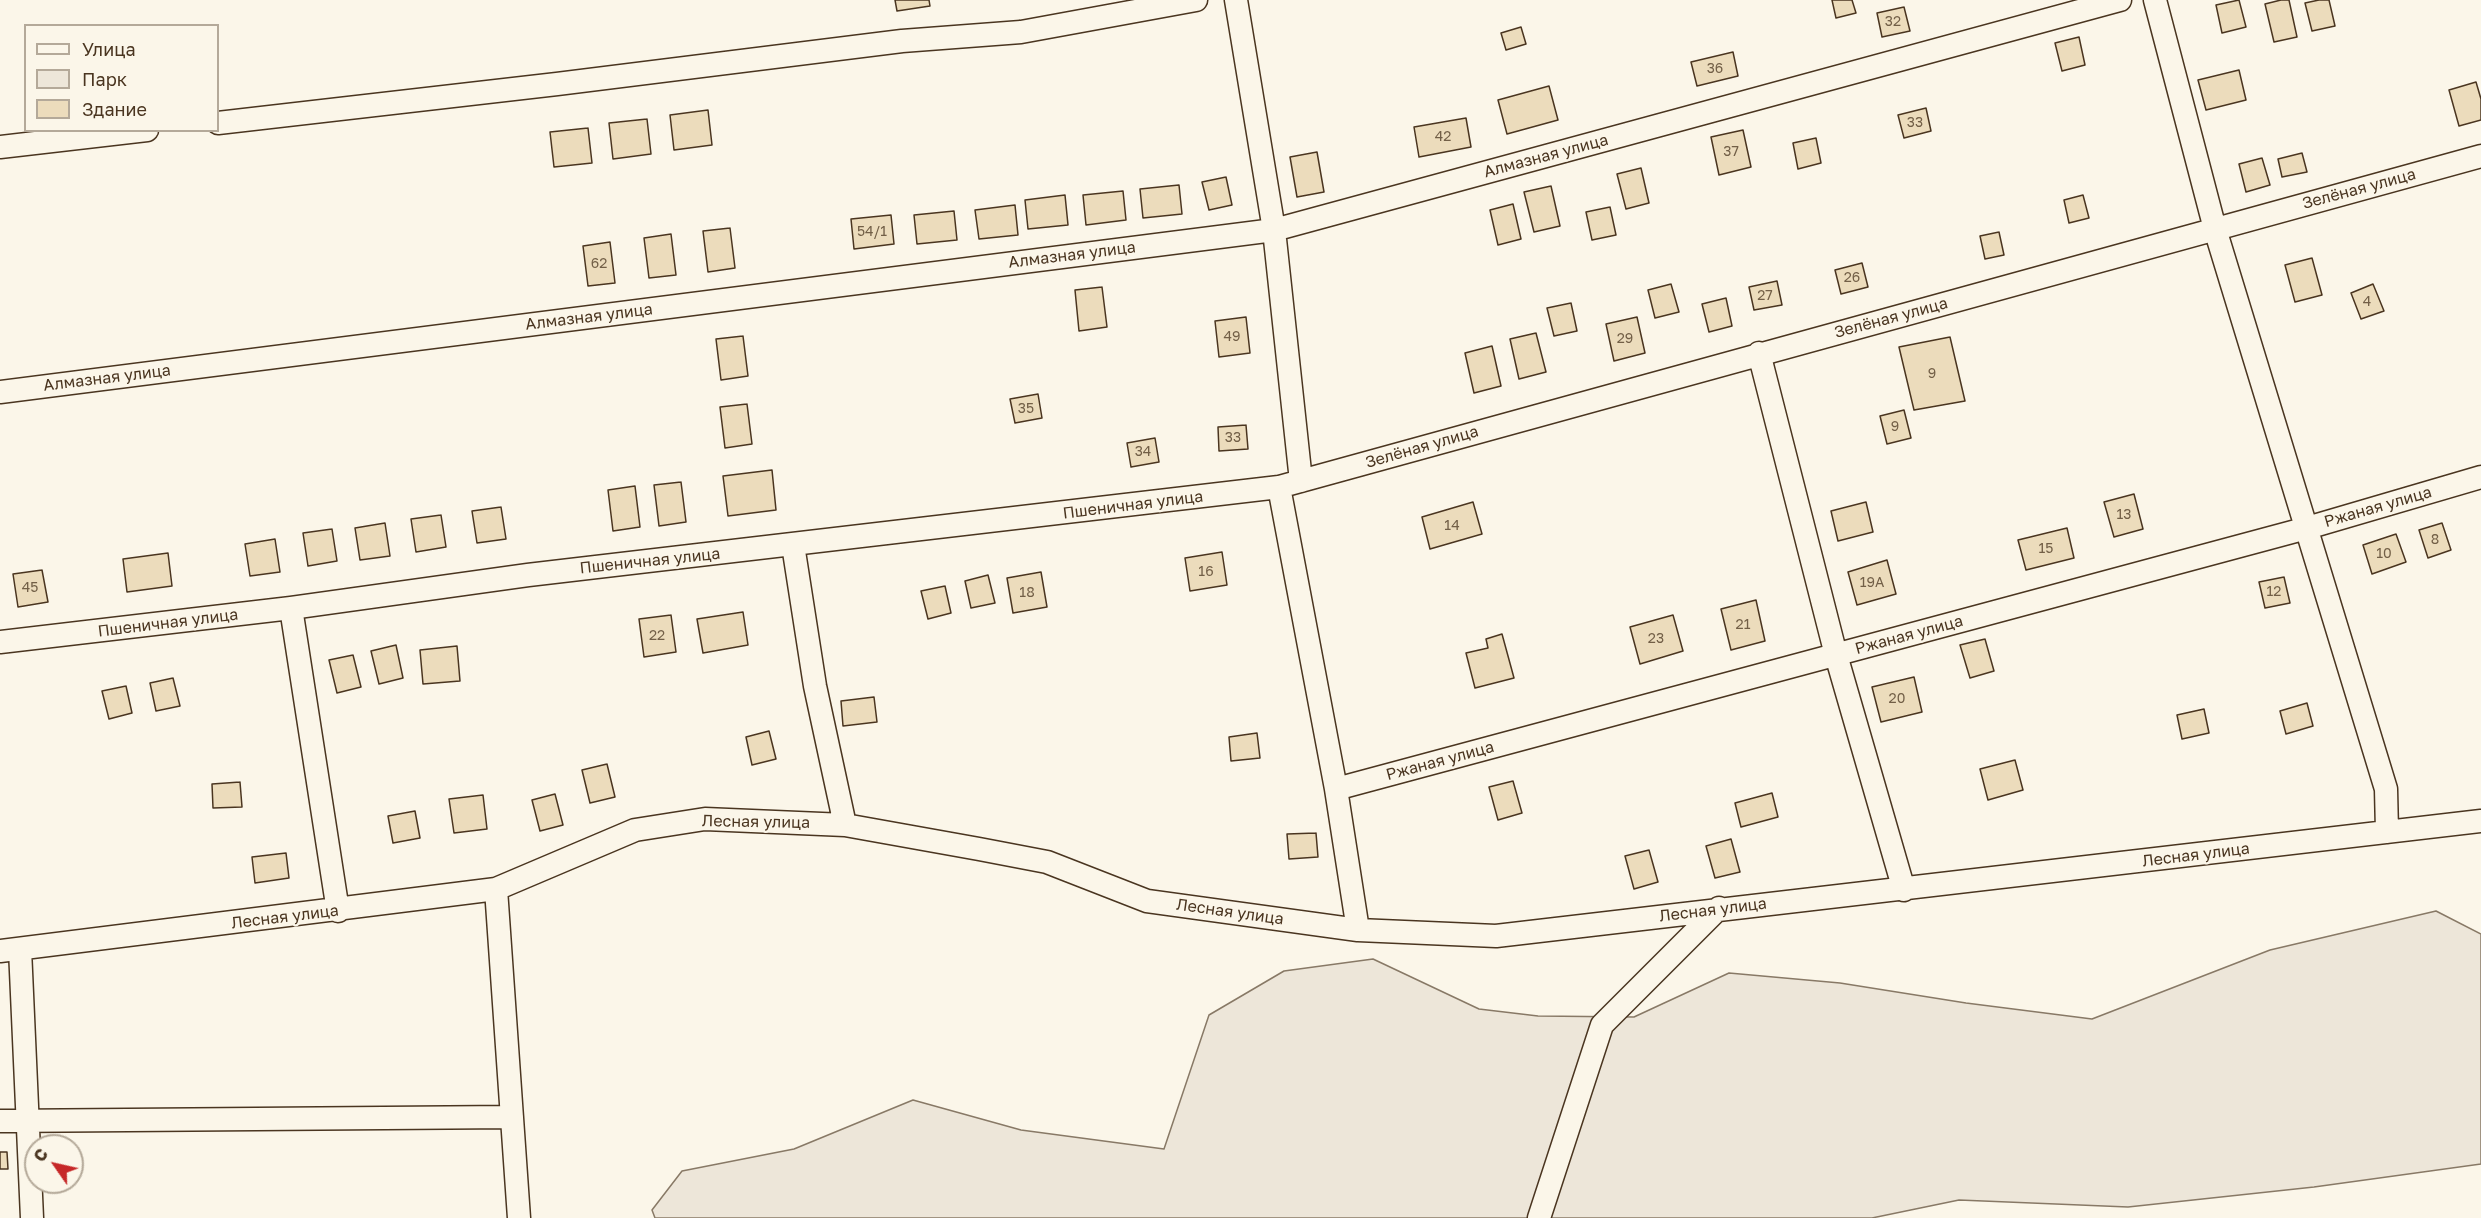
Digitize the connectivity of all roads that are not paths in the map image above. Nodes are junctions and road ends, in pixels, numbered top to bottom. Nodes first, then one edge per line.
1 (1196, 0) edge
2 (1236, 0) edge
3 (2120, 0) edge
4 (2155, 0) edge
5 (219, 123) edge
6 (130, 132) edge
7 (0, 147) edge
8 (2481, 156) edge
9 (2215, 229) junction
10 (1274, 230) junction
11 (1760, 354) junction
12 (0, 392) edge
13 (2481, 477) edge
14 (1290, 484) junction
15 (2307, 528) junction
16 (792, 545) junction
17 (291, 608) junction
18 (0, 642) edge
19 (1836, 655) junction
20 (1336, 789) junction
21 (2481, 821) edge
22 (845, 825) junction
23 (2387, 832) junction
24 (496, 889) junction
25 (1904, 890) junction
26 (1719, 908) junction
27 (338, 911) junction
28 (1358, 930) junction
29 (10, 950) edge
30 (512, 1117) junction
31 (0, 1121) edge
32 (27, 1121) junction
33 (32, 1218) edge
34 (519, 1218) edge
35 (1539, 1218) edge

1 - 5 street
2 - 10 street
3 - 10 street, Алмазная улица
4 - 9 street
6 - 7 street
8 - 9 street, Зелёная улица
9 - 11 street, Зелёная улица
9 - 15 street
10 - 12 street, Алмазная улица
10 - 14 street
11 - 14 street, Зелёная улица
11 - 19 street
13 - 15 street, Ржаная улица
14 - 16 street, Пшеничная улица
14 - 20 street
15 - 19 street, Ржаная улица
15 - 23 street
16 - 17 street, Пшеничная улица
16 - 22 street
17 - 18 street, Пшеничная улица
17 - 27 street
19 - 20 street, Ржаная улица
19 - 25 street
20 - 28 street
21 - 23 street, Лесная улица
22 - 24 street, Лесная улица
22 - 28 street, Лесная улица
23 - 25 street, Лесная улица
24 - 27 street, Лесная улица
24 - 30 street
25 - 26 street, Лесная улица
26 - 28 street, Лесная улица
26 - 35 street
27 - 29 street, Лесная улица
29 - 32 street
30 - 32 street
30 - 34 street
31 - 32 street
32 - 33 street

